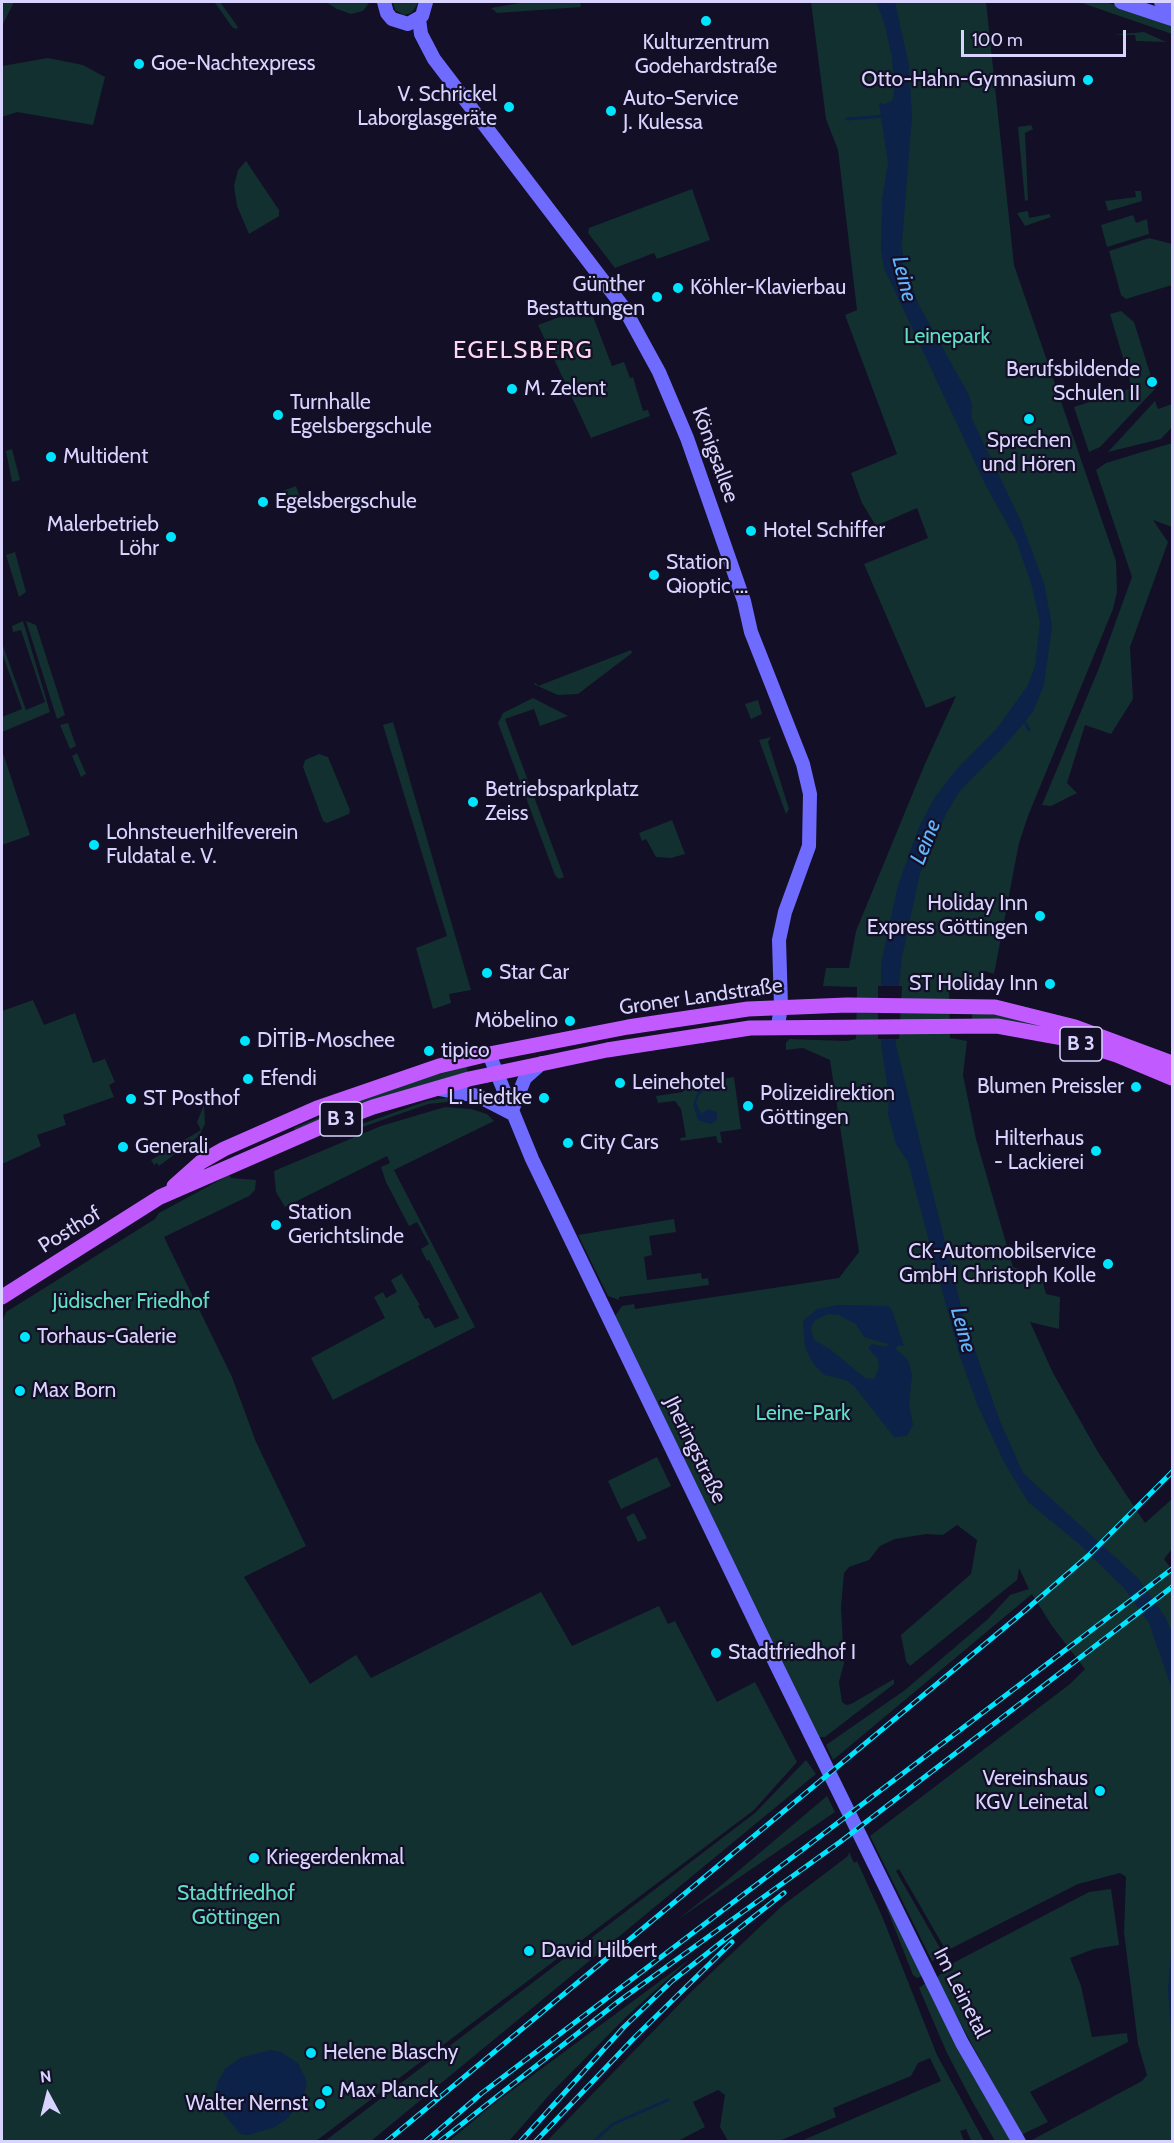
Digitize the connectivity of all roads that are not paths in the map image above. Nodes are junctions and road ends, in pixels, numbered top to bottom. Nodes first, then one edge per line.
1 (384, 2) edge
2 (1122, 2) edge
3 (1161, 2) edge
4 (430, 3) edge
5 (1173, 6) edge
6 (419, 19) junction
7 (1173, 19) edge
8 (403, 24) junction
9 (434, 59) junction
10 (781, 1006) junction
11 (778, 1026) junction
12 (489, 1054) junction
13 (543, 1062) junction
14 (1173, 1063) edge
15 (495, 1072) junction
16 (1173, 1078) edge
17 (434, 1088) junction
18 (511, 1113) junction
19 (244, 1140) joint
20 (251, 1156) joint
21 (160, 1197) junction
22 (2, 1297) edge
23 (872, 1861) joint
24 (1018, 2142) edge

1 - 8 main road, Königsallee
2 - 7 main road
3 - 5 main road
4 - 6 main road
6 - 8 main road
6 - 9 main road, Königsallee
8 - 9 main road, Königsallee
9 - 10 main road, Königsallee
10 - 11 main road, Königsallee
10 - 12 main road, Groner Landstraße / B 3
10 - 14 main road, Groner Landstraße / B 3
11 - 13 main road, Groner Landstraße / B 3
11 - 16 main road, Groner Landstraße / B 3
12 - 15 main road, Jheringstraße
12 - 19 main road, Groner Landstraße / B 3
13 - 15 main road, Groner Landstraße / B 3
13 - 18 main road
15 - 17 main road, Groner Landstraße / B 3
15 - 18 main road, Jheringstraße
17 - 18 main road
17 - 20 main road, Groner Landstraße / B 3
18 - 23 main road, Jheringstraße
19 - 21 main road, Posthof / B 3
20 - 21 main road, Posthof / B 3
21 - 22 main road, Posthof / B 3
23 - 24 main road, Im Leinetal

